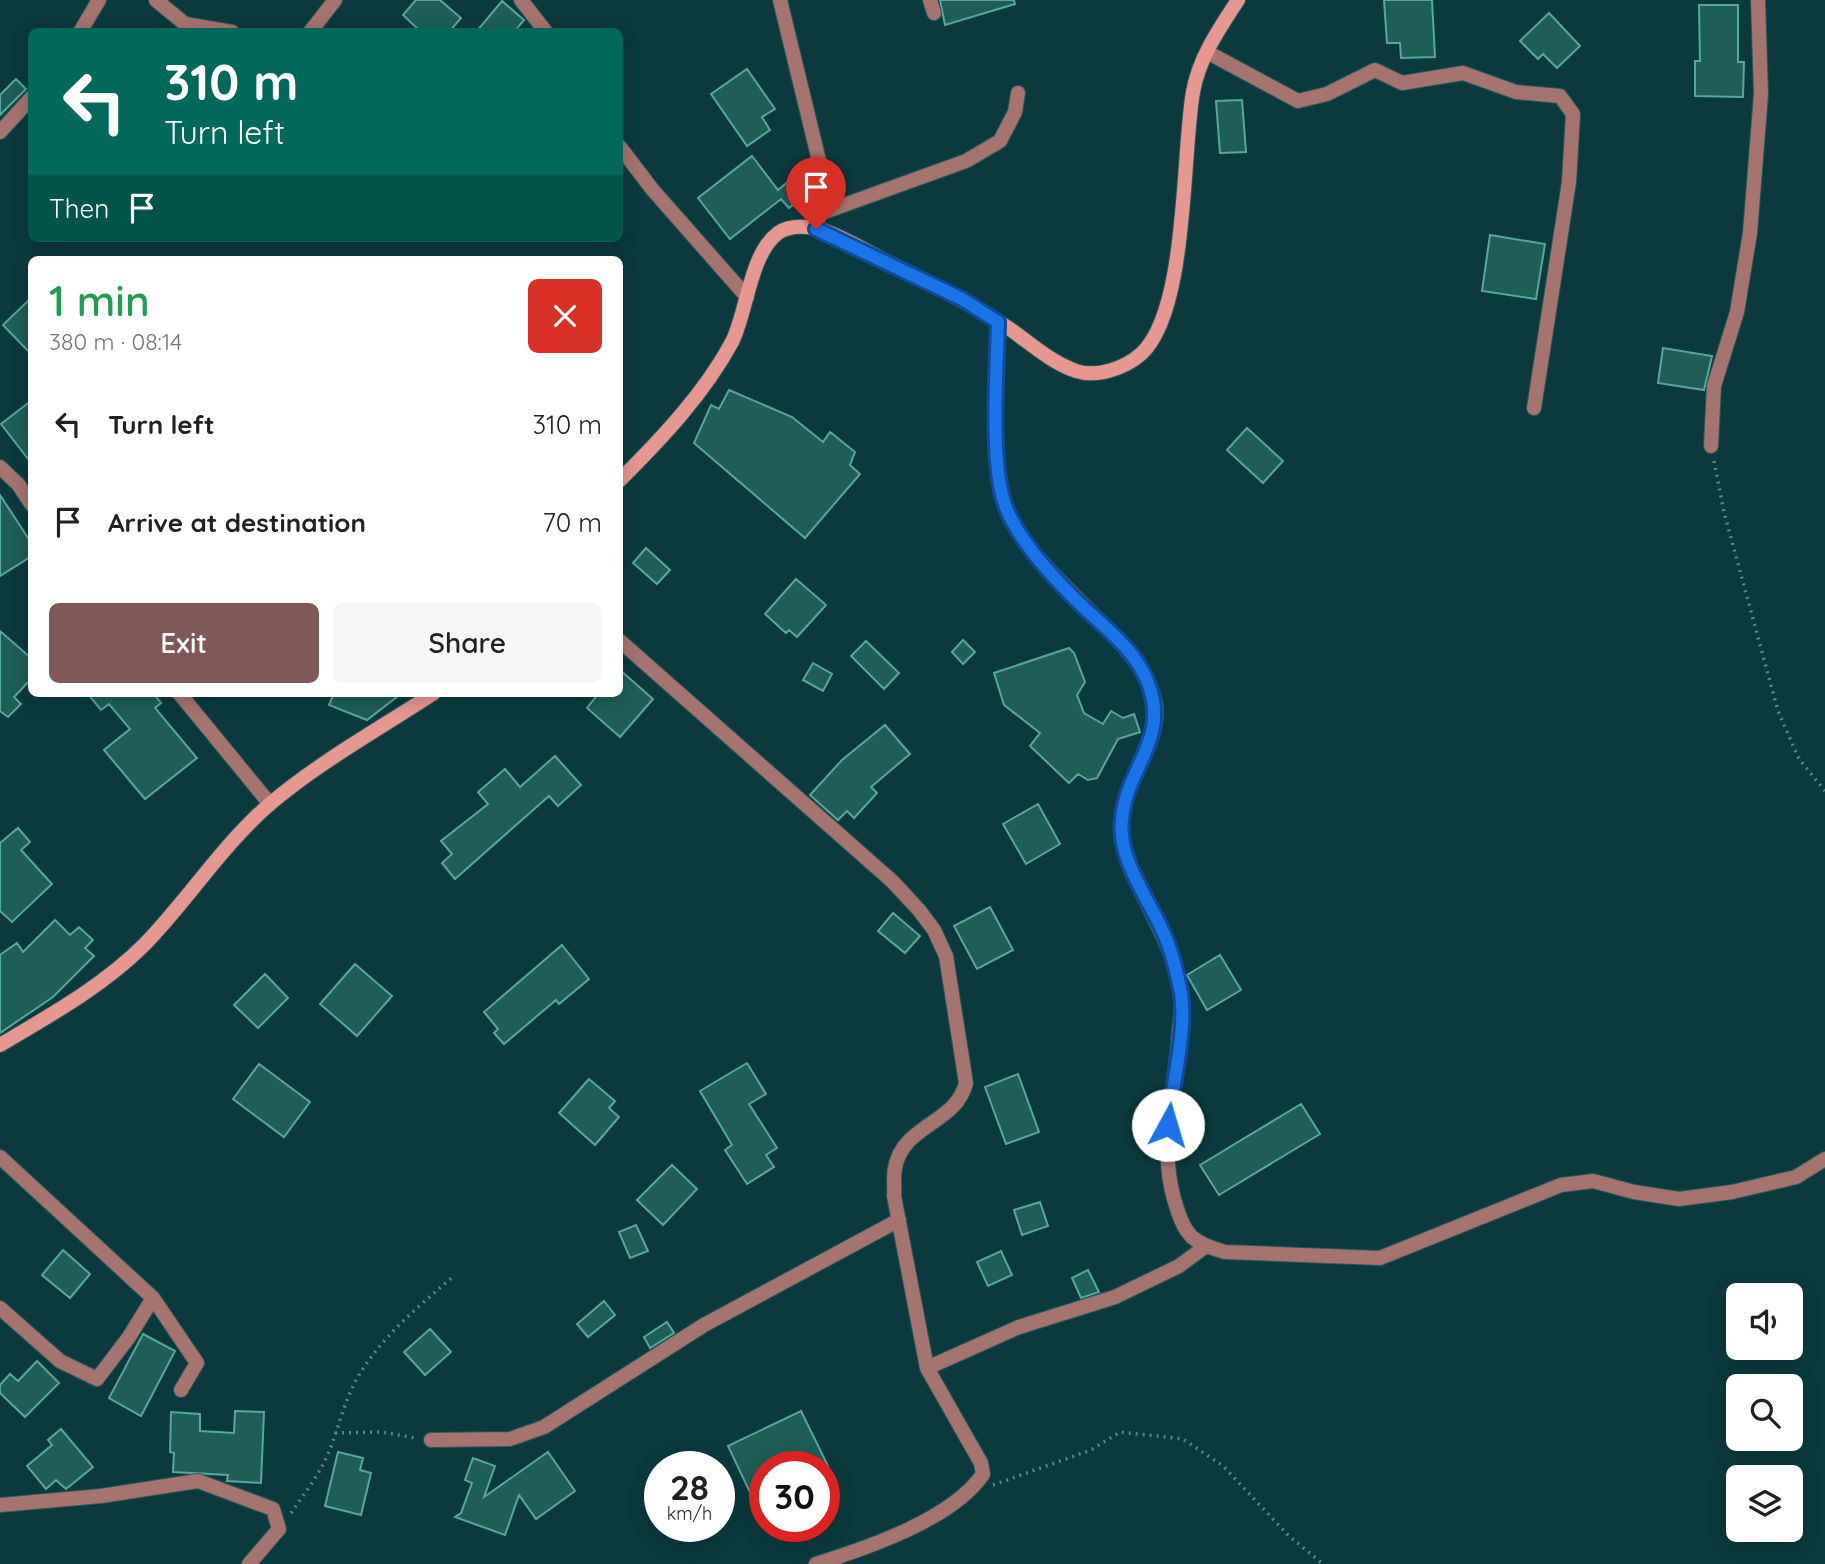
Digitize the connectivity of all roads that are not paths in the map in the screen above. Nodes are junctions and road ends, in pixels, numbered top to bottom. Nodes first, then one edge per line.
1 (99, 0) edge
2 (156, 0) edge
3 (335, 0) edge
4 (521, 0) edge
5 (780, 0) edge
6 (1238, 0) edge
7 (1758, 0) edge
8 (82, 28) edge
9 (208, 28) edge
10 (313, 28) edge
11 (542, 28) edge
12 (1207, 52) junction
13 (1018, 93) dead end
14 (28, 101) edge
15 (0, 132) edge
16 (623, 151) edge
17 (818, 222) junction
18 (747, 297) junction
19 (998, 322) junction
20 (1534, 408) dead end
21 (1711, 446) road end
22 (0, 467) edge
23 (623, 477) edge
24 (28, 499) edge
25 (623, 644) edge
26 (182, 697) edge
27 (428, 697) edge
28 (270, 804) junction
29 (0, 1045) edge
30 (0, 1157) edge
31 (1825, 1159) edge
32 (899, 1220) junction
33 (1206, 1246) junction
34 (153, 1298) junction
35 (0, 1308) edge
36 (928, 1368) junction
37 (181, 1390) dead end
38 (431, 1440) road end
39 (0, 1504) edge
40 (249, 1564) edge
41 (816, 1564) edge

1 - 8 street
2 - 9 street
3 - 10 street
4 - 11 street
5 - 17 street
6 - 12 street
7 - 21 street
12 - 19 street
12 - 20 street
13 - 17 street
14 - 15 street
16 - 18 street
17 - 18 street
17 - 19 street
18 - 23 street
19 - 33 street
22 - 24 street
25 - 32 street
26 - 28 street
27 - 28 street
28 - 29 street
30 - 34 street
31 - 33 street
32 - 36 street
32 - 38 street
33 - 36 street
34 - 35 street
34 - 37 street
36 - 41 street
39 - 40 street

